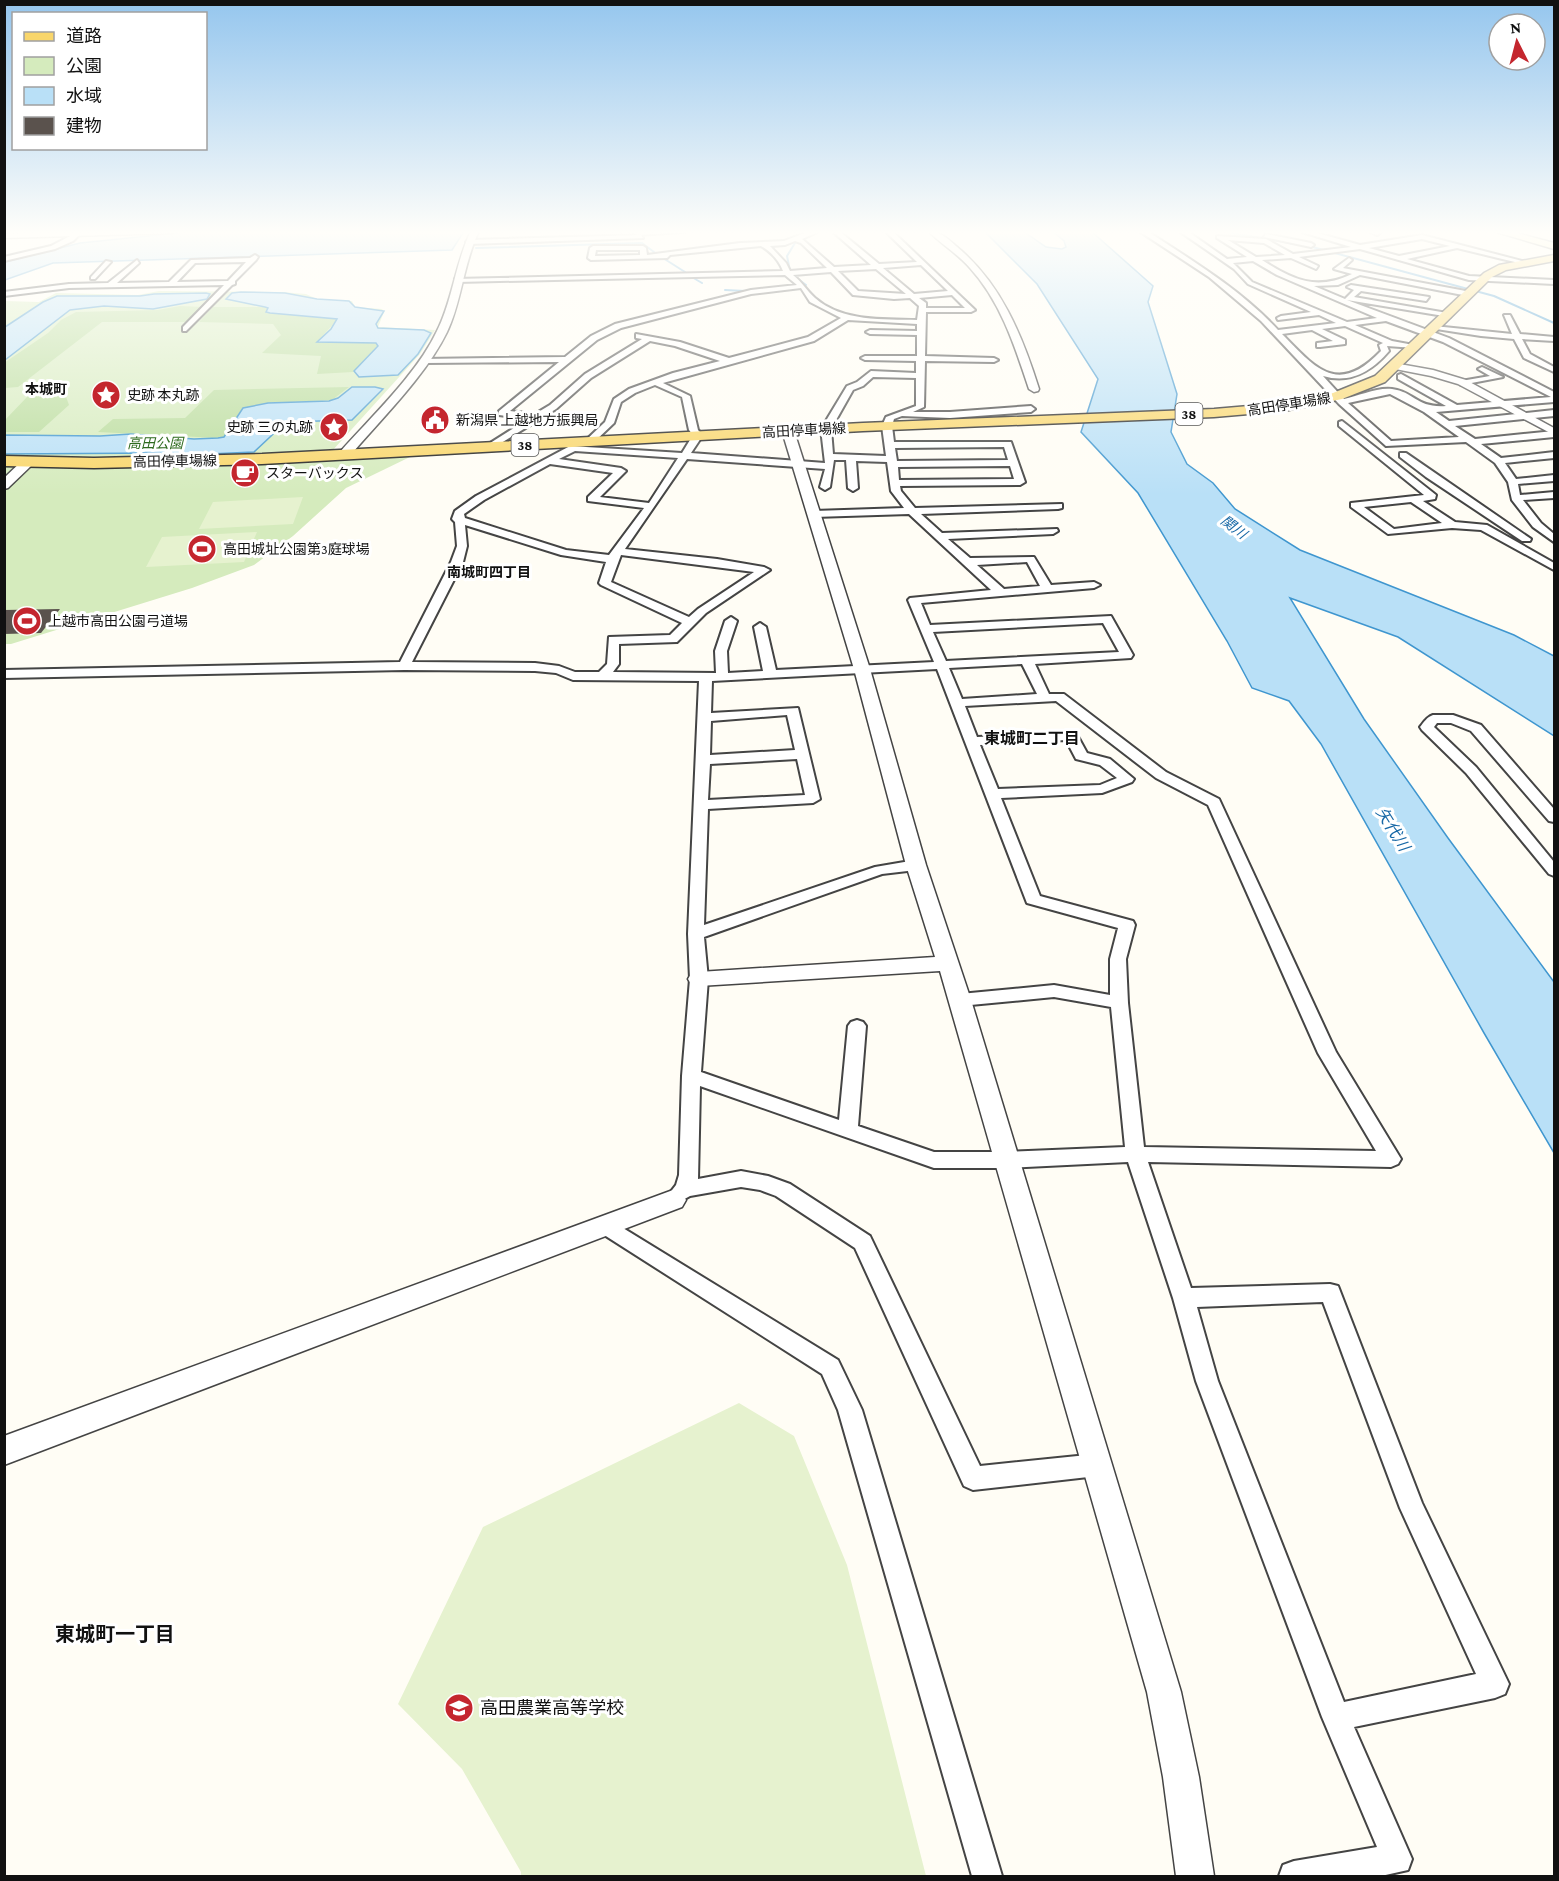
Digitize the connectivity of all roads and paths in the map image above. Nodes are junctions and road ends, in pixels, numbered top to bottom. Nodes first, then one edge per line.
1 (196, 319) edge
2 (446, 319) edge
3 (650, 319) edge
4 (846, 319) edge
5 (852, 319) edge
6 (922, 319) edge
7 (1007, 319) edge
8 (1263, 319) edge
9 (1334, 319) edge
10 (1387, 319) joint
11 (1443, 319) edge
12 (1508, 319) edge
13 (921, 322) junction
14 (1345, 324) junction
15 (1312, 328) junction
16 (186, 329) dead end
17 (609, 330) junction
18 (870, 332) dead end
19 (1279, 332) junction
20 (921, 333) junction
21 (1481, 334) junction
22 (1424, 337) junction
23 (1518, 337) junction
24 (649, 338) junction
25 (1554, 339) edge
26 (1390, 343) junction
27 (1320, 345) dead end
28 (1467, 351) junction
29 (865, 358) dead end
30 (567, 359) junction
31 (920, 359) junction
32 (994, 360) dead end
33 (425, 361) junction
34 (728, 361) junction
35 (1307, 365) junction
36 (1528, 369) dead end
37 (1552, 369) edge
38 (1402, 375) junction
39 (920, 376) junction
40 (657, 382) junction
41 (1464, 383) junction
42 (1034, 389) joint
43 (1545, 390) junction
44 (1390, 391) junction
45 (1488, 395) junction
46 (1554, 397) edge
47 (1337, 399) junction
48 (1503, 404) junction
49 (1456, 408) junction
50 (1427, 410) junction
51 (1554, 413) edge
52 (900, 414) junction
53 (1036, 416) junction
54 (1526, 416) junction
55 (536, 417) junction
56 (1342, 424) dead end
57 (1448, 424) junction
58 (887, 426) junction
59 (826, 429) junction
60 (788, 431) junction
61 (1554, 433) edge
62 (698, 435) junction
63 (1472, 440) junction
64 (580, 443) junction
65 (1389, 444) junction
66 (890, 445) junction
67 (490, 447) junction
68 (1483, 449) junction
69 (1460, 451) dead end
70 (344, 454) junction
71 (684, 454) junction
72 (1414, 454) dead end
73 (1403, 455) junction
74 (1554, 455) edge
75 (851, 457) junction
76 (4, 461) edge
77 (549, 461) junction
78 (829, 461) junction
79 (892, 461) junction
80 (1499, 461) junction
81 (28, 462) junction
82 (1014, 463) junction
83 (799, 464) junction
84 (1554, 478) edge
85 (1513, 482) junction
86 (895, 483) junction
87 (4, 485) edge
88 (825, 487) dead end
89 (853, 488) dead end
90 (1554, 495) edge
91 (1516, 498) junction
92 (1413, 499) junction
93 (651, 506) junction
94 (1058, 506) dead end
95 (912, 511) junction
96 (814, 514) junction
97 (457, 519) junction
98 (1452, 525) junction
99 (1053, 531) dead end
100 (939, 536) junction
101 (1554, 539) edge
102 (615, 555) junction
103 (1554, 557) edge
104 (966, 562) junction
105 (1554, 567) edge
106 (1094, 585) dead end
107 (1047, 588) junction
108 (1000, 592) junction
109 (731, 621) dead end
110 (689, 622) junction
111 (760, 627) dead end
112 (926, 629) junction
113 (1027, 661) junction
114 (941, 665) junction
115 (404, 666) junction
116 (862, 669) junction
117 (4, 674) edge
118 (770, 674) junction
119 (603, 676) junction
120 (706, 677) junction
121 (722, 677) junction
122 (1045, 698) junction
123 (957, 702) junction
124 (704, 717) junction
125 (972, 741) junction
126 (803, 754) junction
127 (703, 760) junction
128 (993, 795) junction
129 (702, 805) junction
130 (1554, 818) edge
131 (916, 865) junction
132 (1554, 870) edge
133 (696, 934) junction
134 (947, 963) junction
135 (699, 979) junction
136 (960, 1000) junction
137 (1119, 1003) junction
138 (856, 1026) dead end
139 (692, 1076) junction
140 (848, 1131) junction
141 (1135, 1154) junction
142 (1007, 1160) junction
143 (679, 1195) junction
144 (605, 1224) junction
145 (1184, 1298) junction
146 (4, 1451) edge
147 (1097, 1465) junction
148 (1336, 1717) junction
149 (987, 1876) edge
150 (1195, 1876) edge
151 (1294, 1876) edge

1 - 16 street
2 - 33 street
3 - 17 street
4 - 34 street
5 - 13 street
6 - 13 street
7 - 42 street
8 - 19 street
9 - 14 street
10 - 14 street
10 - 22 street
11 - 22 main road, 高田停車場線 / 38
12 - 23 street
13 - 20 street
14 - 15 street
14 - 26 street
15 - 19 street
15 - 27 street
17 - 24 street
17 - 30 street
18 - 20 street
19 - 35 street
20 - 31 street
21 - 22 street
21 - 23 street
21 - 28 street
22 - 26 street
22 - 28 street
22 - 38 main road, 高田停車場線 / 38
22 - 41 street
23 - 25 street
23 - 37 street
24 - 34 street
24 - 55 street
26 - 35 street
28 - 43 street
29 - 31 street
30 - 33 street
30 - 55 street
31 - 32 street
31 - 39 street
33 - 70 street
34 - 40 street
35 - 47 street
36 - 37 street
38 - 41 street
38 - 44 street
38 - 47 main road, 高田停車場線 / 38
38 - 49 street
39 - 52 street
39 - 59 street
40 - 62 street
40 - 64 street
41 - 45 street
42 - 53 street
43 - 45 street
43 - 46 street
44 - 47 street
44 - 50 street
45 - 48 street
46 - 48 street
47 - 53 main road, 高田停車場線 / 38
47 - 65 street
48 - 49 street
48 - 54 street
49 - 50 street
50 - 57 street
51 - 54 street
52 - 53 street
52 - 58 street
53 - 58 main road, 高田停車場線 / 38
54 - 57 street
54 - 61 street
55 - 67 street
56 - 92 street
57 - 63 street
58 - 59 main road, 高田停車場線 / 38
58 - 66 street
59 - 60 main road, 高田停車場線 / 38
59 - 78 street
60 - 62 main road, 高田停車場線 / 38
60 - 83 street
61 - 63 street
62 - 64 main road, 高田停車場線 / 38
62 - 71 street
63 - 65 street
63 - 68 street
64 - 67 main road, 高田停車場線 / 38
64 - 71 street
64 - 77 street
65 - 73 street
66 - 79 street
66 - 82 street
67 - 70 main road, 高田停車場線 / 38
68 - 69 street
68 - 80 street
70 - 81 main road, 高田停車場線 / 38
71 - 83 street
71 - 93 street
72 - 73 street
73 - 103 street
74 - 80 street
75 - 78 street
75 - 79 street
75 - 89 street
76 - 81 main road, 高田停車場線 / 38
77 - 93 street
77 - 97 street
78 - 83 street
78 - 88 street
79 - 82 street
79 - 86 street
80 - 85 street
81 - 87 street
82 - 86 street
83 - 96 street
84 - 85 street
85 - 91 street
86 - 95 street
90 - 91 street
91 - 101 street
92 - 98 street
92 - 98 street
93 - 102 street
94 - 95 street
95 - 96 street
95 - 100 street
96 - 116 street
97 - 102 street
97 - 115 street
98 - 105 street
99 - 100 street
100 - 104 street
102 - 110 street
102 - 110 street
104 - 107 street
104 - 108 street
106 - 107 street
107 - 108 street
108 - 112 street
109 - 121 street
110 - 119 street
111 - 118 street
112 - 113 street
112 - 114 street
113 - 114 street
113 - 122 street
114 - 116 street
114 - 123 street
115 - 117 street
115 - 119 street
116 - 118 street
116 - 131 street
118 - 121 street
119 - 120 street
120 - 121 street
120 - 124 street
122 - 123 street
122 - 141 street
123 - 125 street
124 - 126 street
124 - 127 street
125 - 128 street
125 - 128 street
126 - 127 street
126 - 129 street
127 - 129 street
128 - 137 street
129 - 133 street
130 - 132 street
131 - 133 street
131 - 134 street
133 - 135 street
134 - 135 street
134 - 136 street
135 - 139 street
136 - 137 street
136 - 142 street
137 - 141 street
138 - 140 street
139 - 140 street
139 - 143 street
140 - 142 street
141 - 142 street
141 - 145 street
142 - 147 street
143 - 144 street
143 - 147 street
144 - 146 street
144 - 149 street
145 - 148 street
145 - 148 street
147 - 150 street
148 - 151 street

